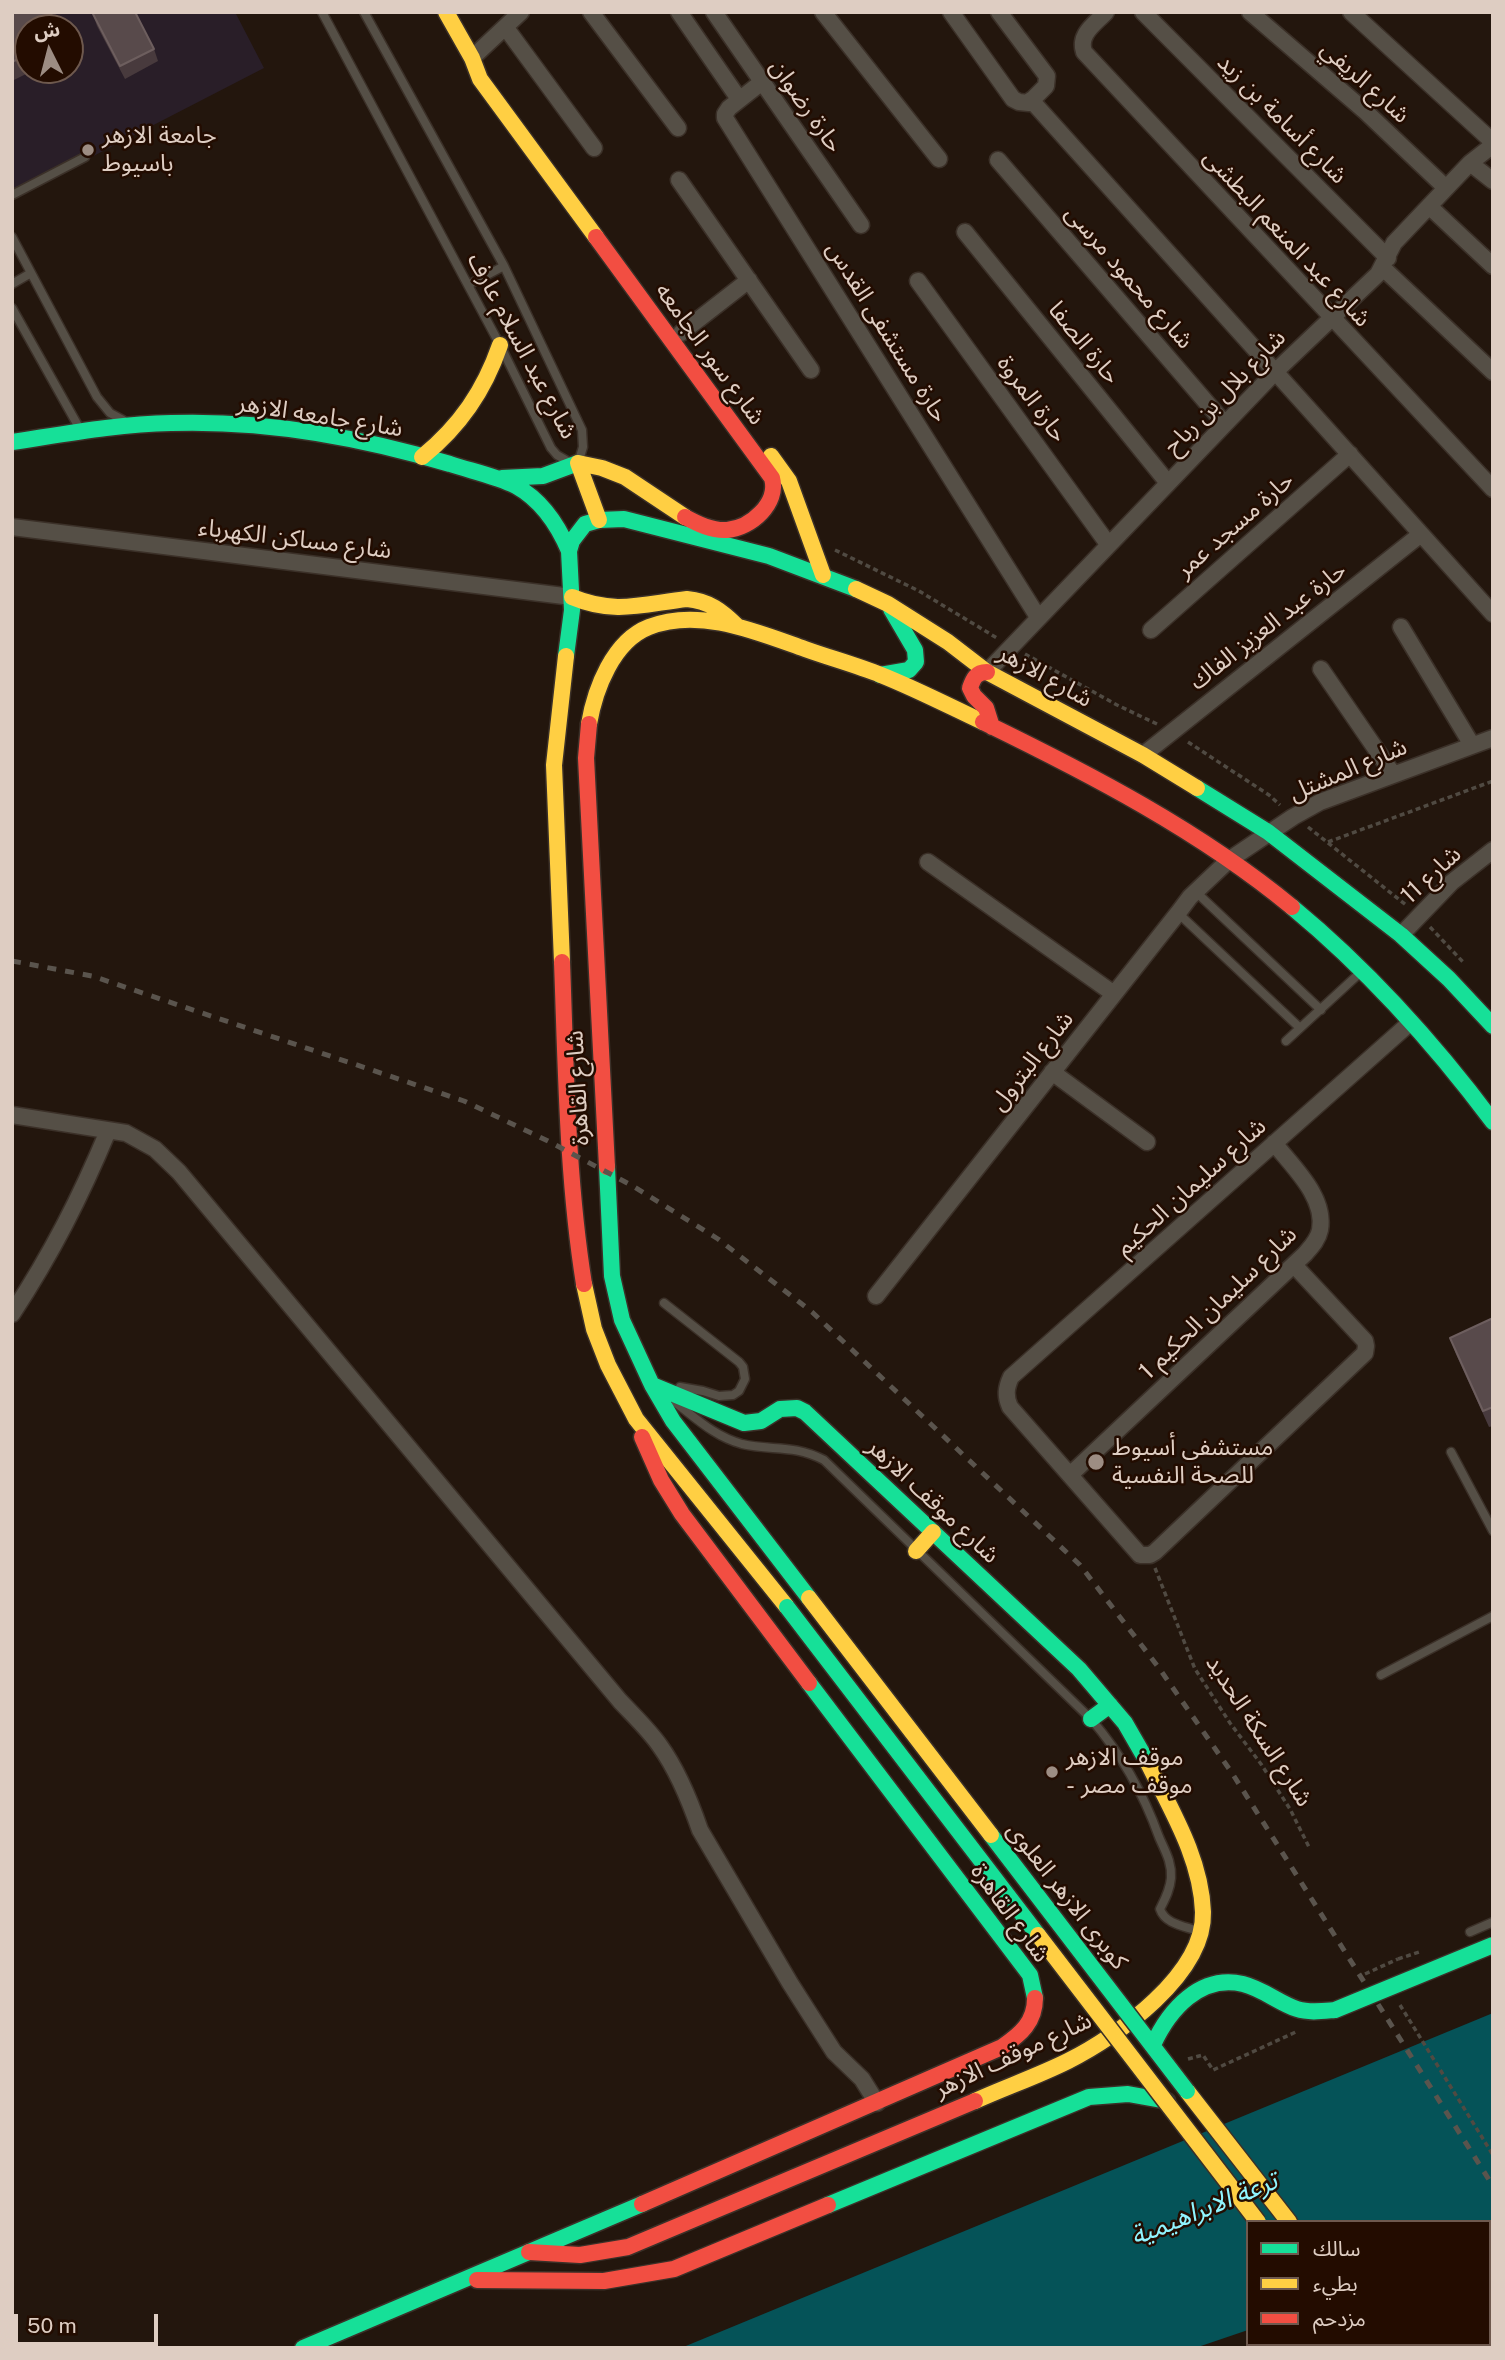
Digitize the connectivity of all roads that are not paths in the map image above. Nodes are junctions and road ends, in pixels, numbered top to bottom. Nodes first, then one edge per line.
1 (322, 12) edge
2 (364, 12) edge
3 (446, 12) edge
4 (521, 12) edge
5 (592, 12) edge
6 (679, 12) edge
7 (714, 12) edge
8 (823, 12) edge
9 (951, 12) edge
10 (999, 12) edge
11 (1106, 12) edge
12 (1143, 12) edge
13 (1251, 12) edge
14 (1351, 12) edge
15 (506, 28) junction
16 (472, 58) junction
17 (762, 82) junction
18 (739, 99) junction
19 (1031, 100) junction
20 (678, 128) dead end
21 (1493, 144) edge
22 (594, 148) dead end
23 (85, 157) dead end
24 (939, 159) dead end
25 (998, 160) dead end
26 (1470, 163) junction
27 (679, 180) dead end
28 (1493, 181) edge
29 (1446, 188) junction
30 (12, 195) edge
31 (1429, 206) junction
32 (861, 225) dead end
33 (965, 232) dead end
34 (12, 237) edge
35 (1385, 263) junction
36 (503, 266) junction
37 (1493, 266) edge
38 (31, 273) junction
39 (749, 280) junction
40 (918, 281) dead end
41 (12, 284) edge
42 (468, 285) junction
43 (12, 308) edge
44 (1331, 318) junction
45 (681, 333) junction
46 (500, 345) junction
47 (811, 370) dead end
48 (1276, 371) junction
49 (1493, 372) edge
50 (1225, 424) junction
51 (150, 425) junction
52 (81, 431) junction
53 (12, 442) edge
54 (1350, 454) junction
55 (422, 457) junction
56 (578, 463) junction
57 (493, 478) junction
58 (1168, 483) junction
59 (1493, 489) edge
60 (599, 520) junction
61 (12, 527) edge
62 (1421, 534) junction
63 (1108, 544) junction
64 (569, 551) junction
65 (823, 575) junction
66 (572, 597) junction
67 (888, 604) junction
68 (1493, 614) edge
69 (1038, 617) junction
70 (737, 626) junction
71 (1401, 626) dead end
72 (1151, 630) dead end
73 (1321, 669) dead end
74 (987, 672) junction
75 (880, 674) junction
76 (992, 727) junction
77 (1493, 738) edge
78 (1472, 745) junction
79 (1143, 755) junction
80 (1393, 774) junction
81 (1268, 832) junction
82 (1493, 850) edge
83 (1230, 860) junction
84 (928, 862) dead end
85 (1196, 892) junction
86 (1178, 913) junction
87 (1401, 935) junction
88 (1362, 971) junction
89 (1114, 994) junction
90 (1321, 1010) junction
91 (1411, 1022) junction
92 (1493, 1026) edge
93 (1300, 1028) junction
94 (1286, 1041) dead end
95 (1052, 1072) junction
96 (12, 1115) edge
97 (1493, 1122) edge
98 (108, 1131) junction
99 (1147, 1142) dead end
100 (1274, 1143) junction
101 (1294, 1265) junction
102 (876, 1296) dead end
103 (664, 1303) dead end
104 (12, 1314) edge
105 (652, 1385) junction
106 (636, 1419) junction
107 (1451, 1452) dead end
108 (1070, 1475) junction
109 (1493, 1531) edge
110 (933, 1532) junction
111 (916, 1550) junction
112 (808, 1598) joint
113 (787, 1608) joint
114 (1493, 1616) edge
115 (1381, 1675) dead end
116 (1110, 1705) junction
117 (1091, 1719) junction
118 (1493, 1922) edge
119 (1200, 1932) junction
120 (1469, 1932) dead end
121 (1493, 1945) edge
122 (1153, 2045) junction
123 (1167, 2101) junction
124 (877, 2103) junction
125 (1256, 2220) edge
126 (1287, 2220) edge
127 (529, 2252) junction
128 (467, 2280) junction
129 (303, 2348) edge

1 - 42 lane, شارع عبد السلام عارف
2 - 36 lane, شارع عبد السلام عارف
3 - 16 main road, شارع سور الجامعه
4 - 15 street
5 - 20 street
6 - 18 street
7 - 17 street, حارة رضوان
8 - 24 street
9 - 19 street
10 - 19 street
11 - 44 street, شارع عبد المنعم البطشى
12 - 35 street, شارع أسامة بن زيد
13 - 29 street, شارع الريفي
14 - 21 street
15 - 16 street
15 - 22 street
16 - 45 main road, شارع سور الجامعه
16 - 56 main road, شارع سور الجامعه
17 - 18 street
17 - 32 street, حارة رضوان
18 - 69 street, حارة مستشفى القدس
19 - 48 street
21 - 26 street, شارع بلال بن رباح
23 - 30 lane
25 - 50 street, شارع محمود مرسى
26 - 28 street
26 - 29 street, شارع بلال بن رباح
27 - 39 street
29 - 31 street, شارع بلال بن رباح
31 - 35 street, شارع بلال بن رباح
31 - 37 street
33 - 58 street, حارة الصفا
34 - 38 lane
35 - 44 street, شارع بلال بن رباح
35 - 49 street, شارع أسامة بن زيد
36 - 42 lane
36 - 56 lane, شارع عبد السلام عارف
38 - 41 lane
38 - 51 lane
39 - 45 street
39 - 47 street
40 - 63 street, حارة المروة
42 - 46 lane, شارع عبد السلام عارف
43 - 52 lane
44 - 48 street, شارع بلال بن رباح
44 - 59 street, شارع عبد المنعم البطشى
45 - 65 main road, شارع سور الجامعه
46 - 55 main road
46 - 56 lane, شارع عبد السلام عارف
48 - 50 street, شارع بلال بن رباح
48 - 54 street
50 - 58 street, شارع بلال بن رباح
51 - 52 main road, شارع جامعه الازهر
51 - 55 main road, شارع جامعه الازهر
52 - 53 main road, شارع جامعه الازهر
54 - 62 street
54 - 72 street, حارة مسجد عمر
55 - 57 main road, شارع جامعه الازهر
56 - 57 main road, شارع جامعه الازهر
56 - 60 main road
57 - 64 main road, شارع جامعه الازهر
58 - 63 street, شارع بلال بن رباح
60 - 64 main road
60 - 65 main road, شارع الازهر
61 - 66 street, شارع مساكن الكهرباء
62 - 68 street
62 - 79 street, حارة عبد العزيز الفاك
63 - 69 street, شارع بلال بن رباح
64 - 66 main road
65 - 67 main road, شارع الازهر
66 - 70 main road
66 - 106 main road, شارع القاهرة
67 - 74 main road, شارع الازهر
67 - 75 main road
69 - 74 street, شارع بلال بن رباح
70 - 75 main road
70 - 105 main road, شارع القاهرة
71 - 78 street
73 - 80 street
74 - 76 main road
74 - 79 main road, شارع الازهر
75 - 76 main road
76 - 83 main road
77 - 78 street, شارع المشتل
78 - 80 street, شارع المشتل
79 - 81 main road, شارع الازهر
80 - 81 street, شارع المشتل
81 - 83 street, شارع المشتل
81 - 87 main road, شارع الازهر
82 - 87 street, شارع 11
83 - 85 street, شارع البترول
83 - 88 main road
84 - 89 street
85 - 86 street, شارع البترول
85 - 90 lane
86 - 89 street, شارع البترول
86 - 93 lane
87 - 92 main road, شارع الازهر
88 - 90 lane
88 - 91 main road
89 - 95 street, شارع البترول
90 - 93 lane
91 - 97 main road
91 - 100 street, شارع سليمان الحكيم
93 - 94 lane
95 - 99 street
95 - 102 street, شارع البترول
96 - 98 street
98 - 104 street
98 - 124 street
100 - 101 street, شارع سليمان الحكيم 1
100 - 108 street, شارع سليمان الحكيم
101 - 108 street, شارع سليمان الحكيم 1
101 - 108 street
103 - 105 lane
105 - 110 main road, شارع موقف الازهر
105 - 111 lane
105 - 112 main road, شارع القاهرة
106 - 113 main road, شارع القاهرة
106 - 124 main road, شارع القاهرة
107 - 109 lane
110 - 111 main road
110 - 116 main road, شارع موقف الازهر
111 - 117 lane
112 - 122 main road, كوبرى الازهر العلوى, bridge
113 - 123 main road, كوبرى الازهر العلوى, bridge
114 - 115 lane
116 - 117 main road
116 - 119 main road, شارع موقف الازهر
117 - 119 lane
118 - 120 lane
119 - 127 main road, شارع موقف الازهر
121 - 122 main road, bridge
122 - 126 main road, كوبرى الازهر العلوى, bridge
123 - 125 main road, كوبرى الازهر العلوى, bridge
123 - 128 main road
124 - 127 main road, شارع القاهرة
127 - 128 main road, شارع القاهرة
128 - 129 main road, شارع القاهرة

